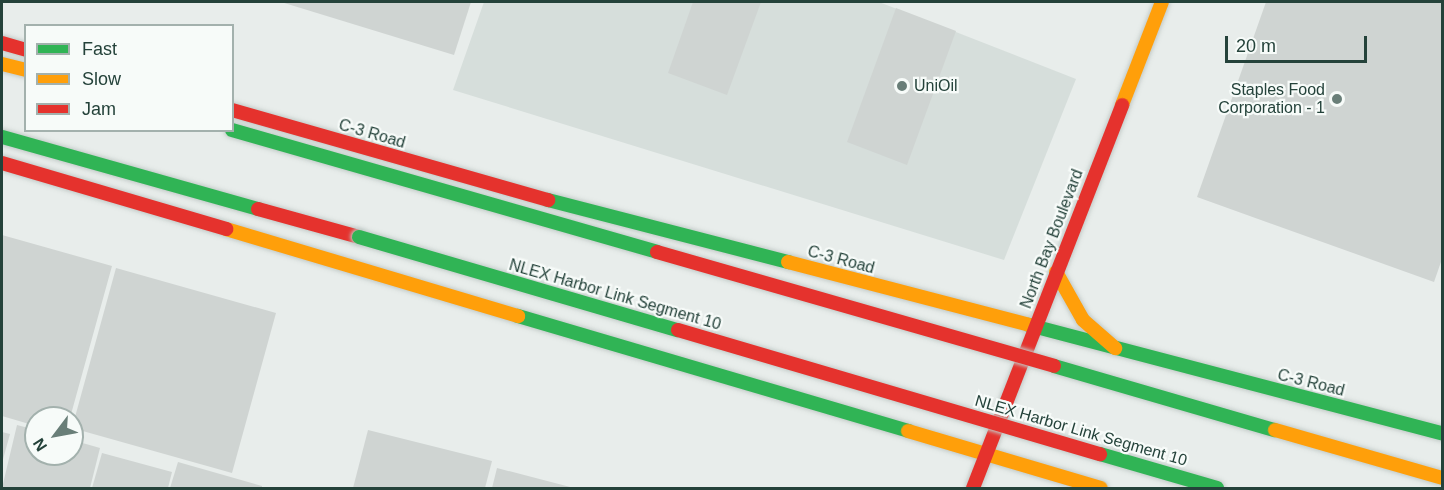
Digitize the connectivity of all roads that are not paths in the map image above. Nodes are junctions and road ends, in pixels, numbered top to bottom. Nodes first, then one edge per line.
1 (1162, 2) edge
2 (2, 43) edge
3 (24, 49) edge
4 (2, 64) edge
5 (24, 70) edge
6 (234, 111) edge
7 (234, 131) edge
8 (2, 137) edge
9 (2, 163) edge
10 (1056, 272) junction
11 (1034, 328) junction
12 (1119, 351) junction
13 (1443, 434) edge
14 (987, 454) junction
15 (1443, 478) edge
16 (973, 489) edge
17 (1101, 489) edge
18 (1217, 489) edge

1 - 10 main road, North Bay Boulevard
2 - 3 main road
4 - 5 main road
6 - 11 main road, C-3 Road
7 - 15 main road, bridge
8 - 18 main road, NLEX Harbor Link Segment 10, bridge
9 - 14 main road
10 - 11 main road, North Bay Boulevard
10 - 12 main road
11 - 12 main road, C-3 Road
11 - 14 main road, North Bay Boulevard
12 - 13 main road, C-3 Road
14 - 16 main road, North Bay Boulevard
14 - 17 main road

